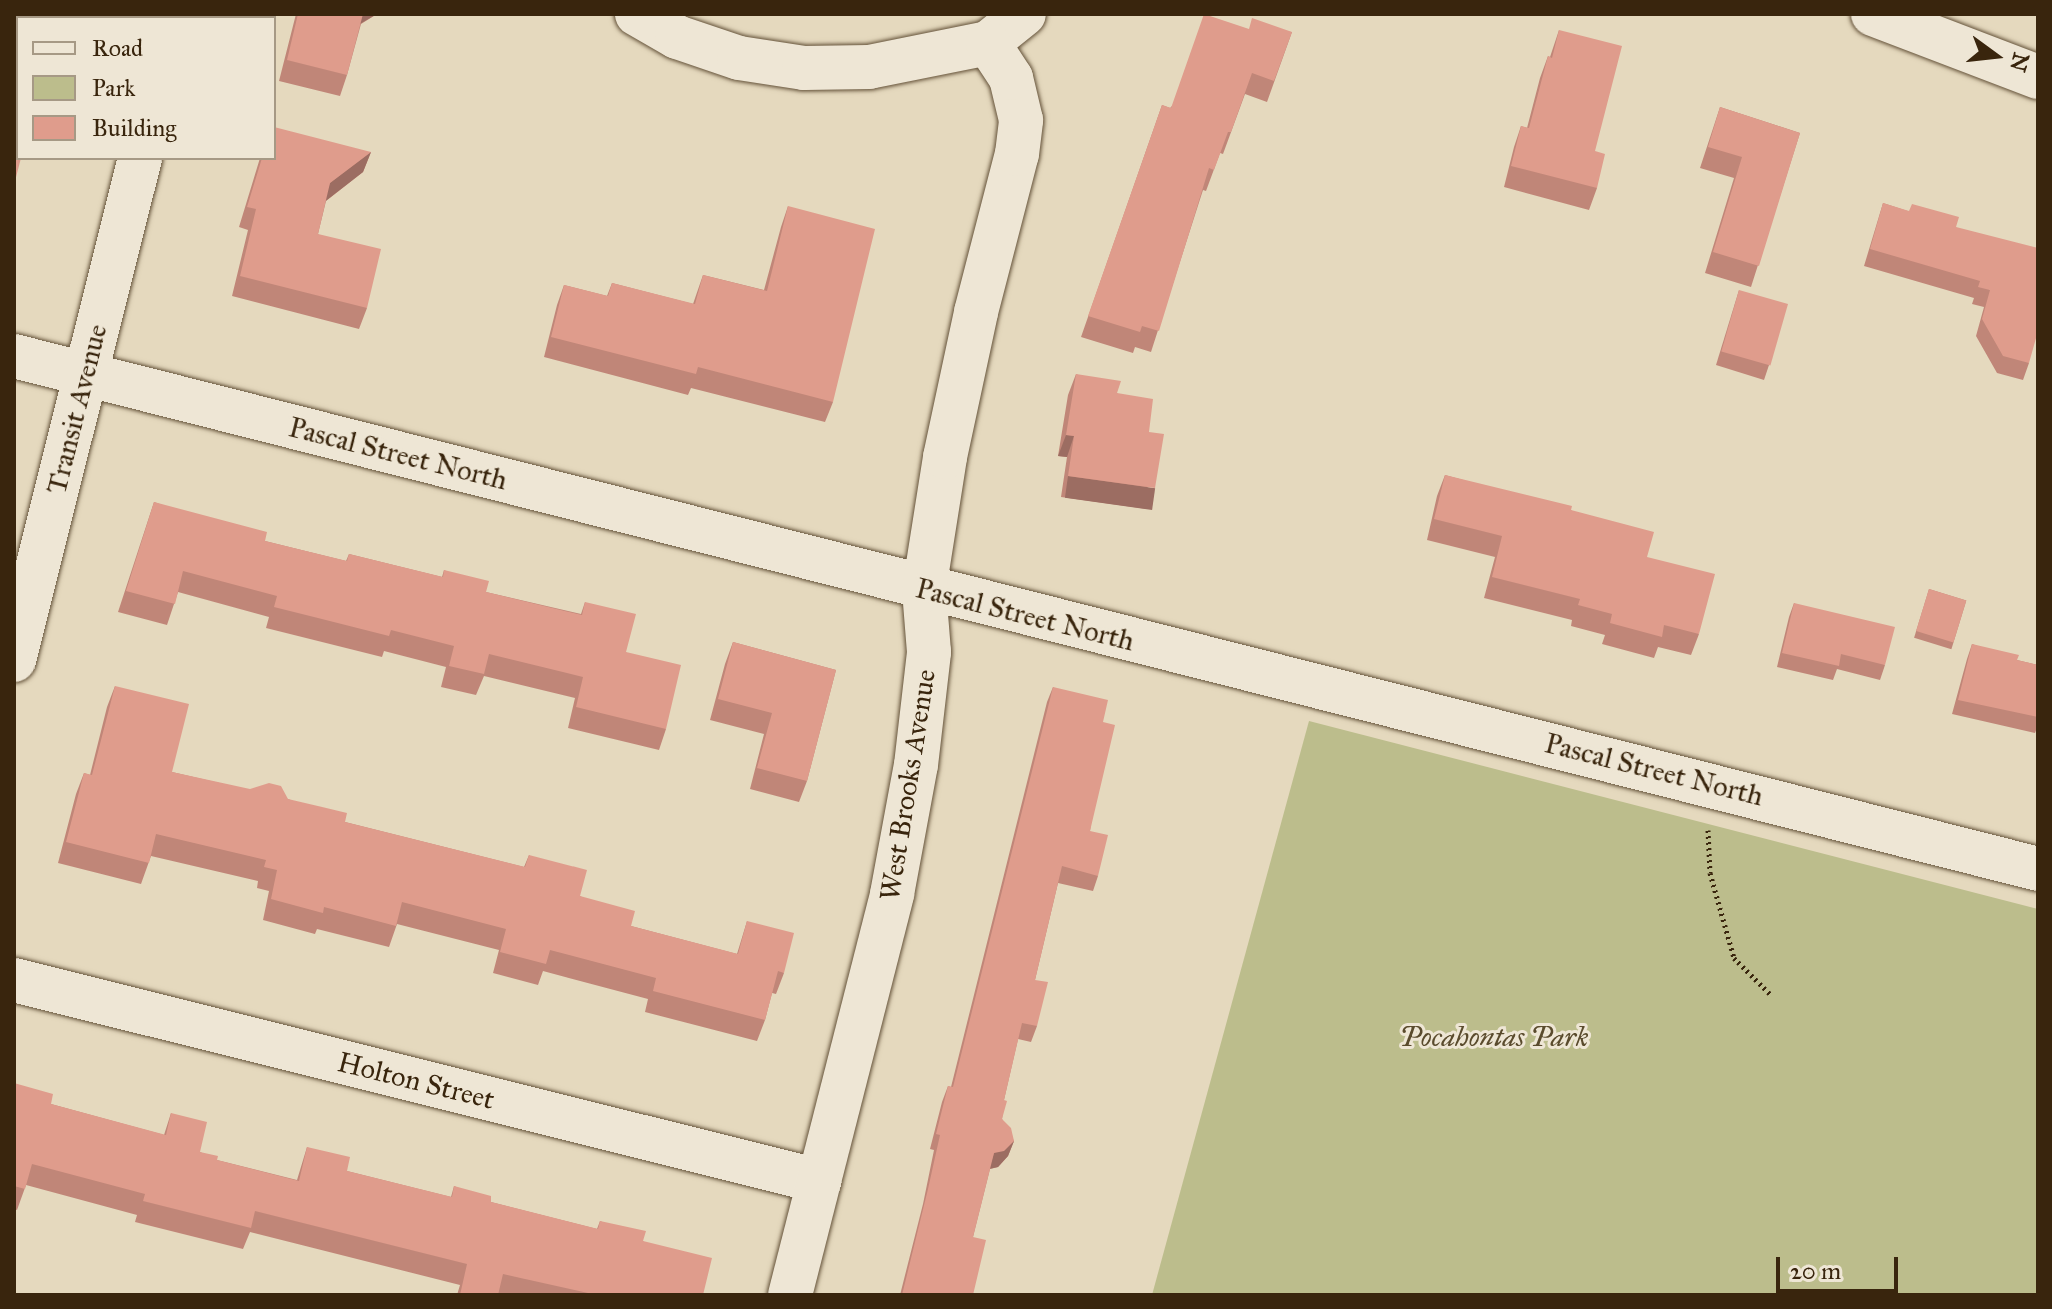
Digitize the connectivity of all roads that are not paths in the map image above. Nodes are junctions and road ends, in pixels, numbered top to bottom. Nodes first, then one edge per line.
1 (637, 14) edge
2 (1024, 14) edge
3 (1873, 14) edge
4 (988, 43) junction
5 (2038, 77) edge
6 (140, 160) edge
7 (14, 356) edge
8 (86, 374) junction
9 (924, 590) junction
10 (14, 660) edge
11 (2038, 869) edge
12 (14, 980) edge
13 (819, 1181) junction
14 (790, 1295) edge

1 - 4 street
2 - 4 street
3 - 5 street
4 - 9 street, West Brooks Avenue
6 - 8 street, Transit Avenue
7 - 8 street, Pascal Street North
8 - 9 street, Pascal Street North
8 - 10 street, Transit Avenue
9 - 11 street, Pascal Street North
9 - 13 street, West Brooks Avenue
12 - 13 street, Holton Street
13 - 14 street, West Brooks Avenue

